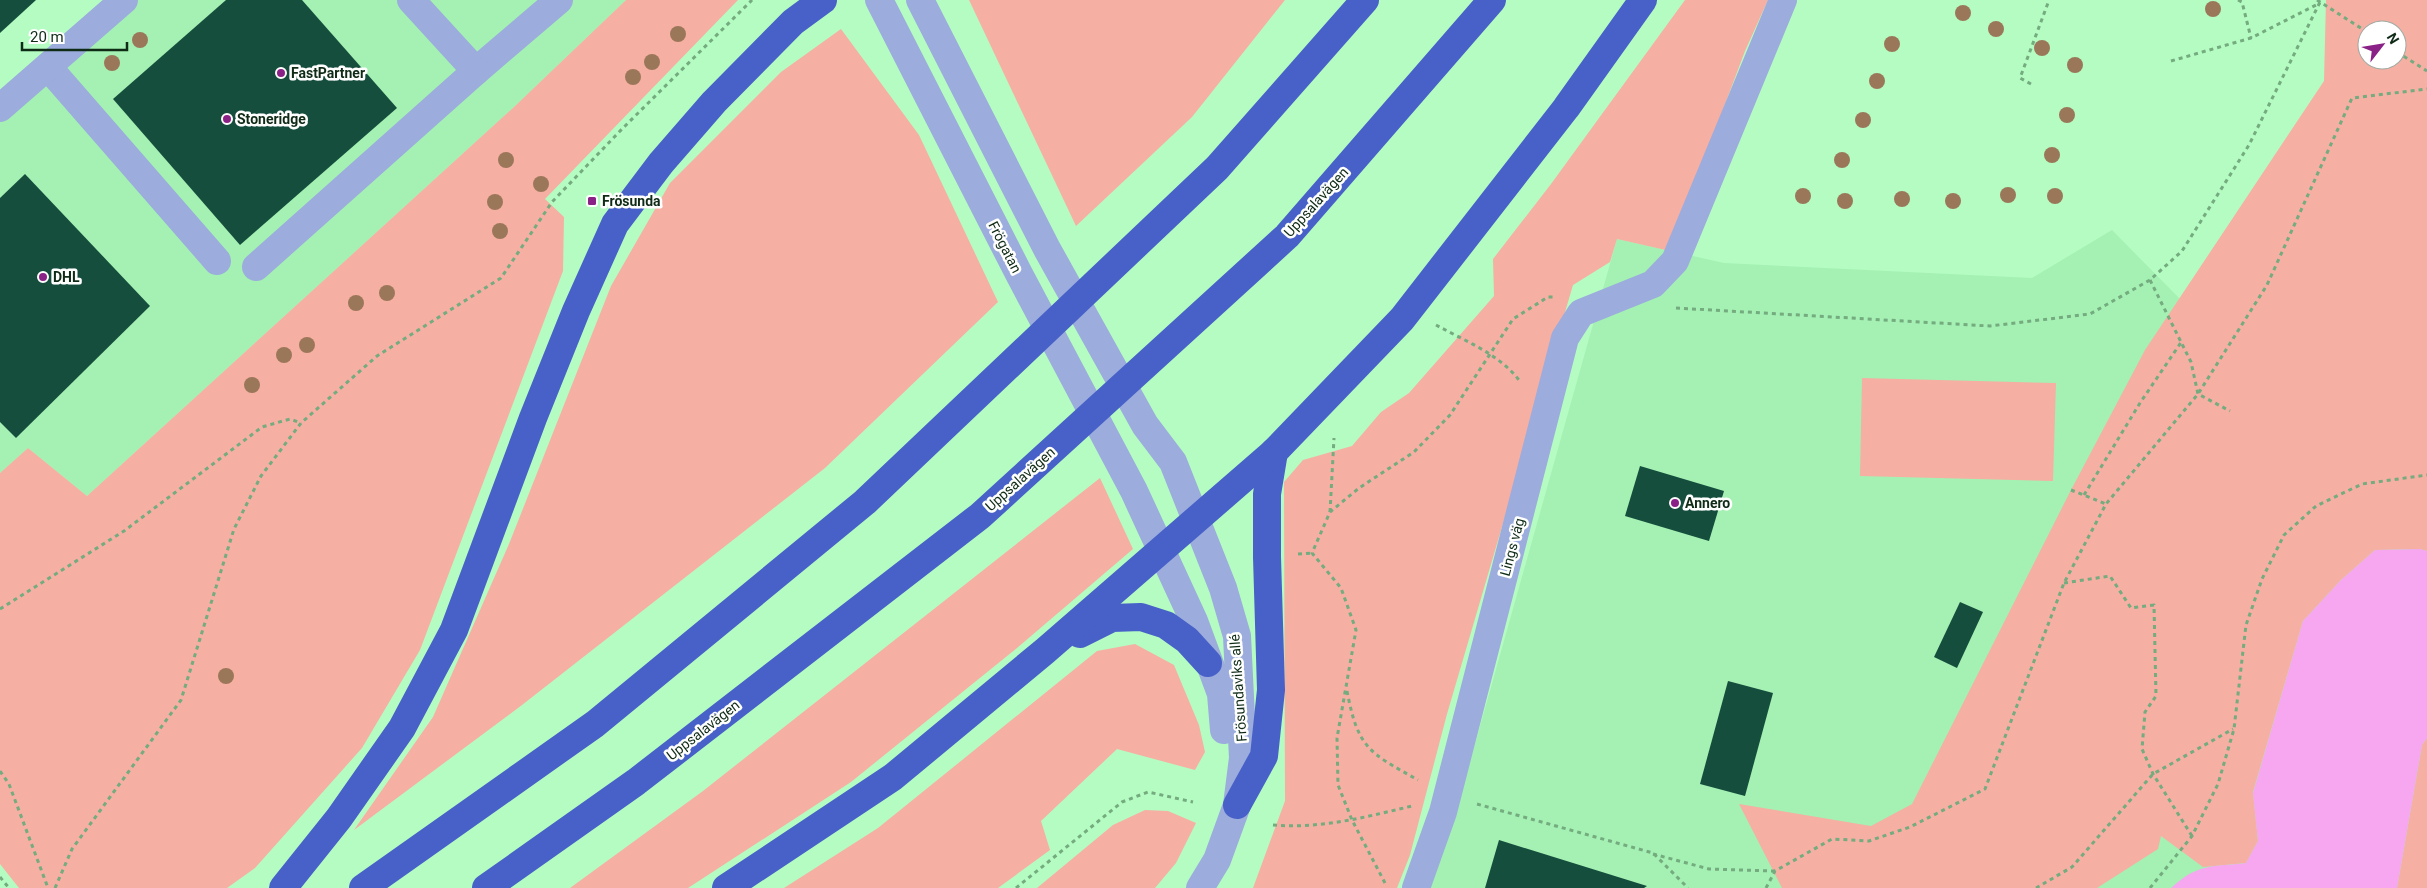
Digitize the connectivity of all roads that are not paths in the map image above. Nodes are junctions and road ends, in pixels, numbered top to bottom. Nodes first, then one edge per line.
1 (124, 0) edge
2 (411, 0) edge
3 (558, 0) edge
4 (823, 0) edge
5 (880, 0) edge
6 (920, 0) edge
7 (1365, 0) edge
8 (1492, 0) edge
9 (1642, 0) edge
10 (1783, 0) edge
11 (796, 11) edge
12 (48, 67) junction
13 (476, 71) junction
14 (0, 108) edge
15 (217, 261) dead end
16 (256, 267) dead end
17 (1274, 452) junction
18 (1134, 491) joint
19 (1197, 521) junction
20 (1161, 551) junction
21 (1045, 651) junction
22 (1208, 663) junction
23 (1237, 805) junction
24 (1217, 860) junction
25 (283, 888) edge
26 (363, 888) edge
27 (486, 888) edge
28 (726, 888) edge
29 (1200, 888) edge
30 (1416, 888) edge

1 - 12 street
2 - 13 street
3 - 13 street
4 - 11 highway
5 - 18 street, Frögatan
6 - 19 street, Frösundaviks allé
7 - 26 highway
8 - 27 highway, Uppsalavägen
9 - 17 highway
10 - 30 street, Lings väg
11 - 25 highway
12 - 14 street
12 - 15 street
13 - 16 street
17 - 19 highway
17 - 23 highway
18 - 20 street, Frösundaviks allé
19 - 20 highway
19 - 23 street, Frösundaviks allé
20 - 21 highway
20 - 22 street, Frösundaviks allé
21 - 22 highway
21 - 28 highway
22 - 24 street, Frösundaviks allé
23 - 24 street, Frösundaviks allé
24 - 29 street, Frösundaviks allé

